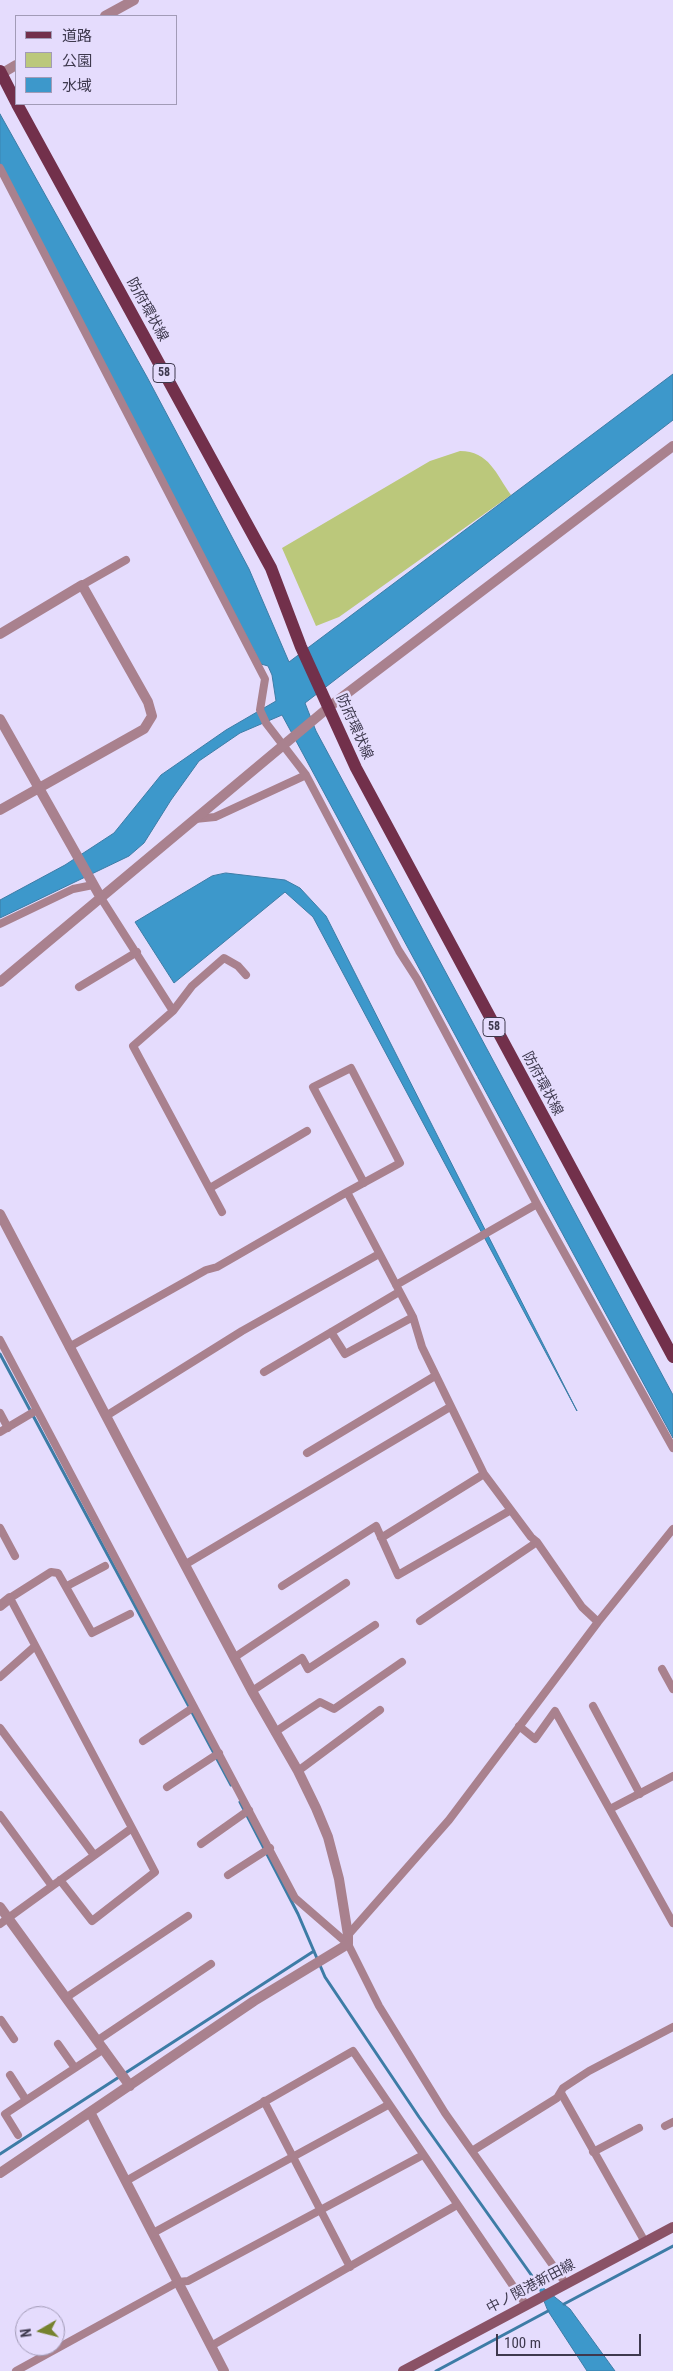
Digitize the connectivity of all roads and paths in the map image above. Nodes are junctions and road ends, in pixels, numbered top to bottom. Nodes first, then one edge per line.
1 (134, 0) edge
2 (107, 15) edge
3 (15, 65) edge
4 (0, 72) edge
5 (15, 99) edge
6 (18, 105) edge
7 (0, 168) edge
8 (673, 446) edge
9 (126, 560) dead end
10 (82, 586) junction
11 (0, 634) edge
12 (329, 707) junction
13 (0, 719) edge
14 (284, 744) junction
15 (306, 775) junction
16 (40, 788) junction
17 (0, 810) edge
18 (196, 819) junction
19 (92, 882) junction
20 (101, 898) junction
21 (0, 924) edge
22 (137, 952) junction
23 (246, 975) dead end
24 (0, 982) edge
25 (79, 987) dead end
26 (173, 1011) junction
27 (307, 1132) dead end
28 (364, 1183) junction
29 (210, 1188) junction
30 (347, 1192) junction
31 (537, 1204) junction
32 (222, 1212) dead end
33 (0, 1214) edge
34 (379, 1254) junction
35 (398, 1288) junction
36 (413, 1317) junction
37 (331, 1332) junction
38 (0, 1340) edge
39 (69, 1347) junction
40 (673, 1357) edge
41 (264, 1372) dead end
42 (435, 1376) junction
43 (450, 1407) junction
44 (37, 1410) junction
45 (0, 1413) edge
46 (106, 1416) junction
47 (8, 1428) junction
48 (0, 1432) edge
49 (673, 1448) edge
50 (307, 1453) dead end
51 (484, 1474) junction
52 (511, 1510) junction
53 (0, 1528) edge
54 (673, 1529) edge
55 (381, 1538) junction
56 (537, 1542) junction
57 (15, 1556) dead end
58 (186, 1564) junction
59 (104, 1566) dead end
60 (346, 1583) dead end
61 (67, 1586) junction
62 (282, 1586) dead end
63 (10, 1598) junction
64 (0, 1606) edge
65 (130, 1614) dead end
66 (420, 1622) dead end
67 (598, 1622) junction
68 (375, 1625) dead end
69 (34, 1647) junction
70 (235, 1657) junction
71 (402, 1662) dead end
72 (662, 1669) dead end
73 (670, 1676) edge
74 (0, 1677) edge
75 (673, 1690) edge
76 (252, 1691) junction
77 (593, 1706) dead end
78 (194, 1707) junction
79 (380, 1710) dead end
80 (519, 1726) junction
81 (0, 1728) edge
82 (275, 1732) junction
83 (143, 1741) dead end
84 (218, 1753) junction
85 (298, 1770) junction
86 (673, 1776) edge
87 (167, 1788) dead end
88 (640, 1794) junction
89 (610, 1809) junction
90 (249, 1810) junction
91 (0, 1815) edge
92 (132, 1828) junction
93 (201, 1844) dead end
94 (270, 1848) junction
95 (94, 1855) junction
96 (228, 1875) dead end
97 (60, 1880) junction
98 (52, 1886) junction
99 (0, 1907) edge
100 (188, 1916) dead end
101 (4, 1922) edge
102 (673, 1924) edge
103 (348, 1940) junction
104 (211, 1964) dead end
105 (67, 1997) junction
106 (0, 2020) edge
107 (673, 2027) edge
108 (14, 2038) dead end
109 (58, 2044) dead end
110 (101, 2044) junction
111 (75, 2068) junction
112 (10, 2075) dead end
113 (130, 2086) junction
114 (560, 2094) junction
115 (26, 2100) junction
116 (264, 2101) junction
117 (388, 2105) junction
118 (90, 2112) junction
119 (673, 2122) edge
120 (665, 2126) dead end
121 (640, 2128) dead end
122 (18, 2135) dead end
123 (472, 2151) junction
124 (594, 2152) junction
125 (423, 2155) junction
126 (293, 2157) junction
127 (0, 2173) edge
128 (126, 2181) junction
129 (457, 2205) junction
130 (320, 2211) junction
131 (673, 2227) edge
132 (154, 2233) junction
133 (646, 2242) junction
134 (350, 2267) junction
135 (178, 2282) junction
136 (566, 2284) junction
137 (528, 2304) junction
138 (211, 2346) junction
139 (16, 2371) edge
140 (224, 2371) edge
141 (402, 2371) edge

1 - 2 street
3 - 4 street
4 - 5 main road, 防府環状線 / 58
6 - 12 main road, 防府環状線 / 58
7 - 14 street
8 - 12 street
9 - 10 street
10 - 11 street
10 - 16 street
12 - 14 street
12 - 40 main road, 防府環状線 / 58
13 - 16 street
14 - 15 street
14 - 18 street
15 - 18 street
15 - 31 street
16 - 17 street
16 - 19 street
18 - 20 street
19 - 20 street
19 - 21 street
20 - 22 street
20 - 24 street
22 - 25 street
22 - 26 street
23 - 26 street
26 - 29 street
27 - 29 street
28 - 28 street
28 - 30 street
29 - 32 street
30 - 34 street
30 - 39 street
31 - 35 street
31 - 49 street
33 - 39 street
34 - 35 street
34 - 46 street
35 - 36 street
35 - 37 street
36 - 37 street
36 - 42 street
37 - 41 street
38 - 44 street
39 - 46 street
42 - 43 street
42 - 50 street
43 - 51 street
43 - 58 street
44 - 47 street
44 - 78 street
45 - 47 street
46 - 58 street
47 - 48 street
51 - 52 street
51 - 55 street
52 - 55 street
52 - 56 street
53 - 57 street
54 - 67 street
55 - 62 street
56 - 66 street
56 - 67 street
58 - 70 street
59 - 61 street
60 - 70 street
61 - 63 street
61 - 65 street
63 - 64 street
63 - 69 street
67 - 80 street
68 - 76 street
69 - 74 street
69 - 92 street
70 - 76 street
71 - 82 street
72 - 73 street
73 - 75 street
76 - 82 street
77 - 88 street
78 - 83 street
78 - 84 street
79 - 85 street
80 - 89 street
80 - 103 street
81 - 95 street
82 - 85 street
84 - 87 street
84 - 90 street
85 - 103 street
86 - 88 street
88 - 89 street
89 - 102 street
90 - 93 street
90 - 94 street
91 - 98 street
92 - 95 street
92 - 97 street
94 - 96 street
94 - 103 street
95 - 97 street
97 - 98 street
98 - 101 street
99 - 101 street
100 - 105 street
101 - 105 street
103 - 113 street
103 - 123 street
104 - 110 street
105 - 110 street
106 - 108 street
107 - 114 street
109 - 111 street
110 - 111 street
110 - 113 street
111 - 115 street
112 - 115 street
113 - 118 street
114 - 123 street
114 - 124 street
115 - 122 street
116 - 117 street
116 - 126 street
116 - 128 street
117 - 125 street
117 - 126 street
118 - 127 street
118 - 128 street
119 - 120 street
121 - 124 street
123 - 136 street
124 - 133 street
125 - 129 street
125 - 130 street
126 - 130 street
126 - 132 street
128 - 132 street
129 - 134 street
129 - 137 street
130 - 134 street
130 - 135 street
131 - 133 main road, 中ノ関港新田線
132 - 135 street
133 - 136 main road, 中ノ関港新田線
134 - 138 street
135 - 138 street
135 - 139 street
136 - 137 main road, 中ノ関港新田線
137 - 141 main road, 中ノ関港新田線
138 - 140 street

